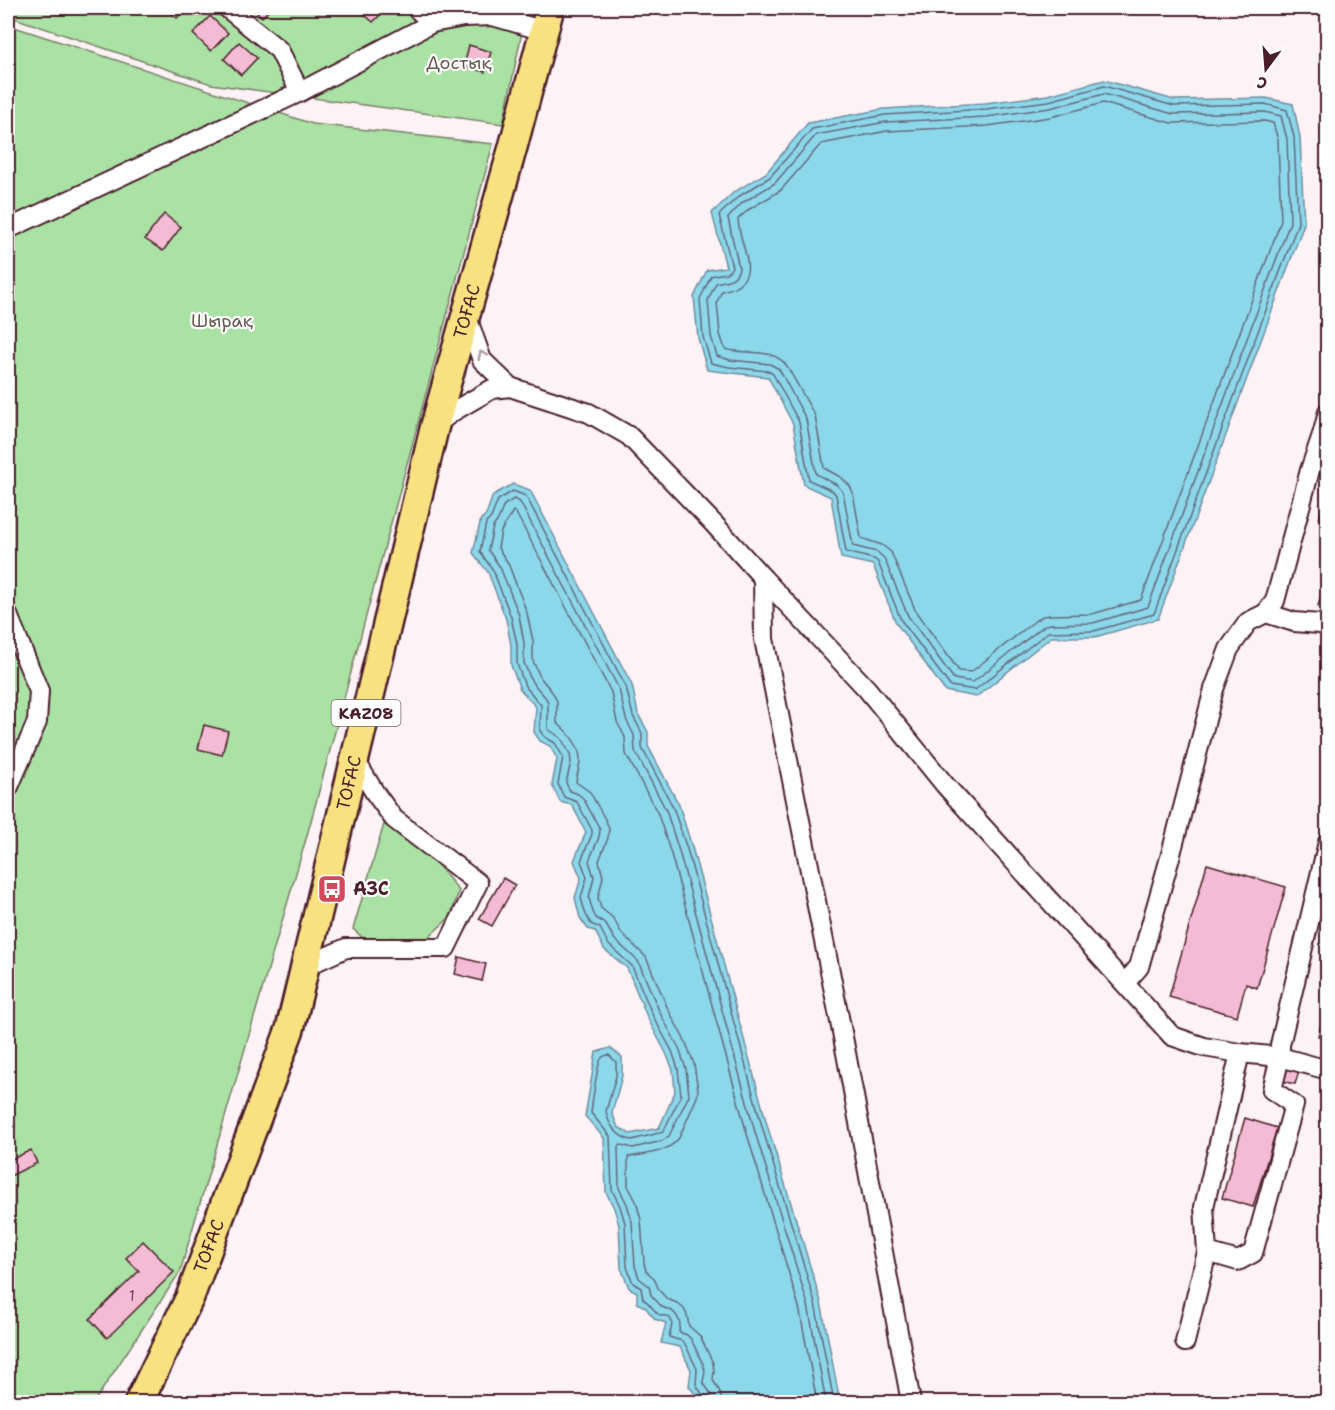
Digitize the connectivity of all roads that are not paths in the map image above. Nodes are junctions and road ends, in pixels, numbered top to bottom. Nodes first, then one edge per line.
1 (227, 8) edge
2 (416, 8) edge
3 (465, 12) edge
4 (547, 19) edge
5 (432, 23) junction
6 (300, 92) junction
7 (8, 229) edge
8 (466, 314) junction
9 (510, 387) junction
10 (1328, 412) edge
11 (435, 425) junction
12 (1325, 434) edge
13 (763, 578) junction
14 (1266, 613) junction
15 (8, 615) edge
16 (1328, 627) edge
17 (355, 760) junction
18 (8, 789) edge
19 (1328, 842) edge
20 (306, 966) junction
21 (1125, 982) junction
22 (1240, 1053) junction
23 (1280, 1057) junction
24 (1328, 1070) edge
25 (1208, 1252) junction
26 (1185, 1342) dead end
27 (139, 1402) edge
28 (911, 1402) edge

1 - 6 street
2 - 5 street
3 - 4 street
3 - 5 street
4 - 8 highway, ТОҒАС / KAZ08
5 - 6 street
6 - 7 street
9 -> 8 street
8 - 11 highway, ТОҒАС / KAZ08
9 - 11 street
9 - 13 street
10 - 12 street
11 - 17 highway, ТОҒАС / KAZ08
12 - 14 street
13 - 21 street
13 - 28 street
14 - 16 street
14 - 21 street
15 - 18 street
17 - 20 highway, ТОҒАС / KAZ08
17 - 20 street
19 - 23 street
20 - 27 highway, ТОҒАС / KAZ08
21 - 22 street
22 - 23 street
22 - 25 street
23 - 24 street
23 - 25 street
25 - 26 street

